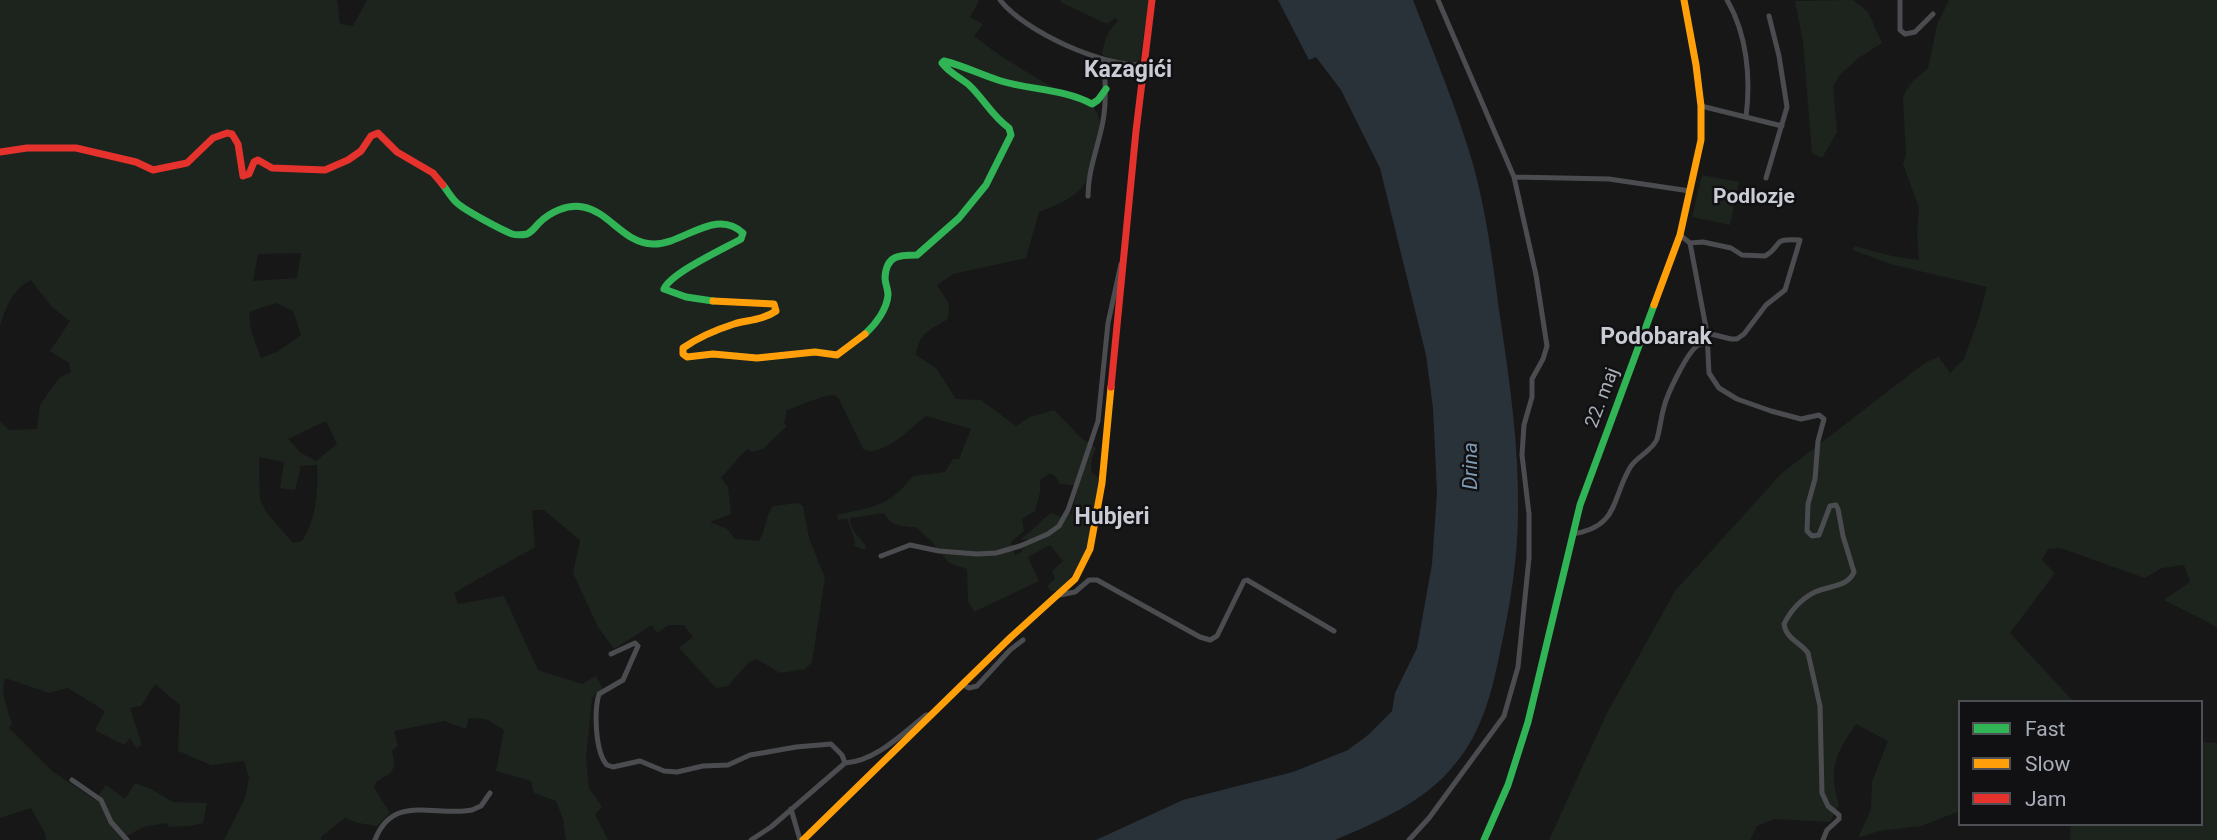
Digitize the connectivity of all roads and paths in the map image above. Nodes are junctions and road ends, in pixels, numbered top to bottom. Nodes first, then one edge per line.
1 (1000, 0) edge
2 (1152, 0) edge
3 (1438, 0) edge
4 (1684, 0) edge
5 (1727, 0) edge
6 (1900, 0) edge
7 (1933, 15) dead end
8 (1769, 16) dead end
9 (1104, 60) junction
10 (1144, 65) junction
11 (1106, 89) junction
12 (1701, 106) junction
13 (1746, 117) junction
14 (1782, 126) junction
15 (0, 152) edge
16 (1514, 177) junction
17 (1766, 178) dead end
18 (1690, 191) junction
19 (1088, 196) dead end
20 (1680, 235) junction
21 (1690, 243) junction
22 (1124, 254) junction
23 (1707, 333) junction
24 (1707, 342) junction
25 (1572, 534) junction
26 (881, 556) dead end
27 (1059, 595) junction
28 (1334, 631) dead end
29 (1023, 640) dead end
30 (611, 654) dead end
31 (962, 684) junction
32 (932, 715) junction
33 (845, 763) junction
34 (72, 780) dead end
35 (490, 793) dead end
36 (791, 809) junction
37 (127, 840) edge
38 (375, 840) edge
39 (751, 840) edge
40 (801, 840) edge
41 (1409, 840) edge
42 (1484, 840) edge
43 (1823, 840) edge

1 - 9 street
2 - 10 street
3 - 16 street
4 - 12 street, 22. maj
5 - 13 street
6 - 7 street
8 - 14 street
9 - 10 street
9 - 11 street
10 - 22 street
11 - 15 street
11 - 19 street
12 - 13 street
12 - 18 street, 22. maj
13 - 14 street
14 - 17 street
16 - 18 street
16 - 41 street
18 - 20 street, 22. maj
20 - 21 street
20 - 25 street, 22. maj
21 - 23 street
21 - 23 street
22 - 26 street
22 - 27 street
23 - 24 street
24 - 25 street
24 - 43 street
25 - 42 street, 22. maj
27 - 28 street
27 - 31 street
29 - 31 street
30 - 33 street
31 - 32 street
32 - 33 street
32 - 40 street
33 - 36 street
34 - 37 street
35 - 38 street
36 - 39 street
36 - 40 street

